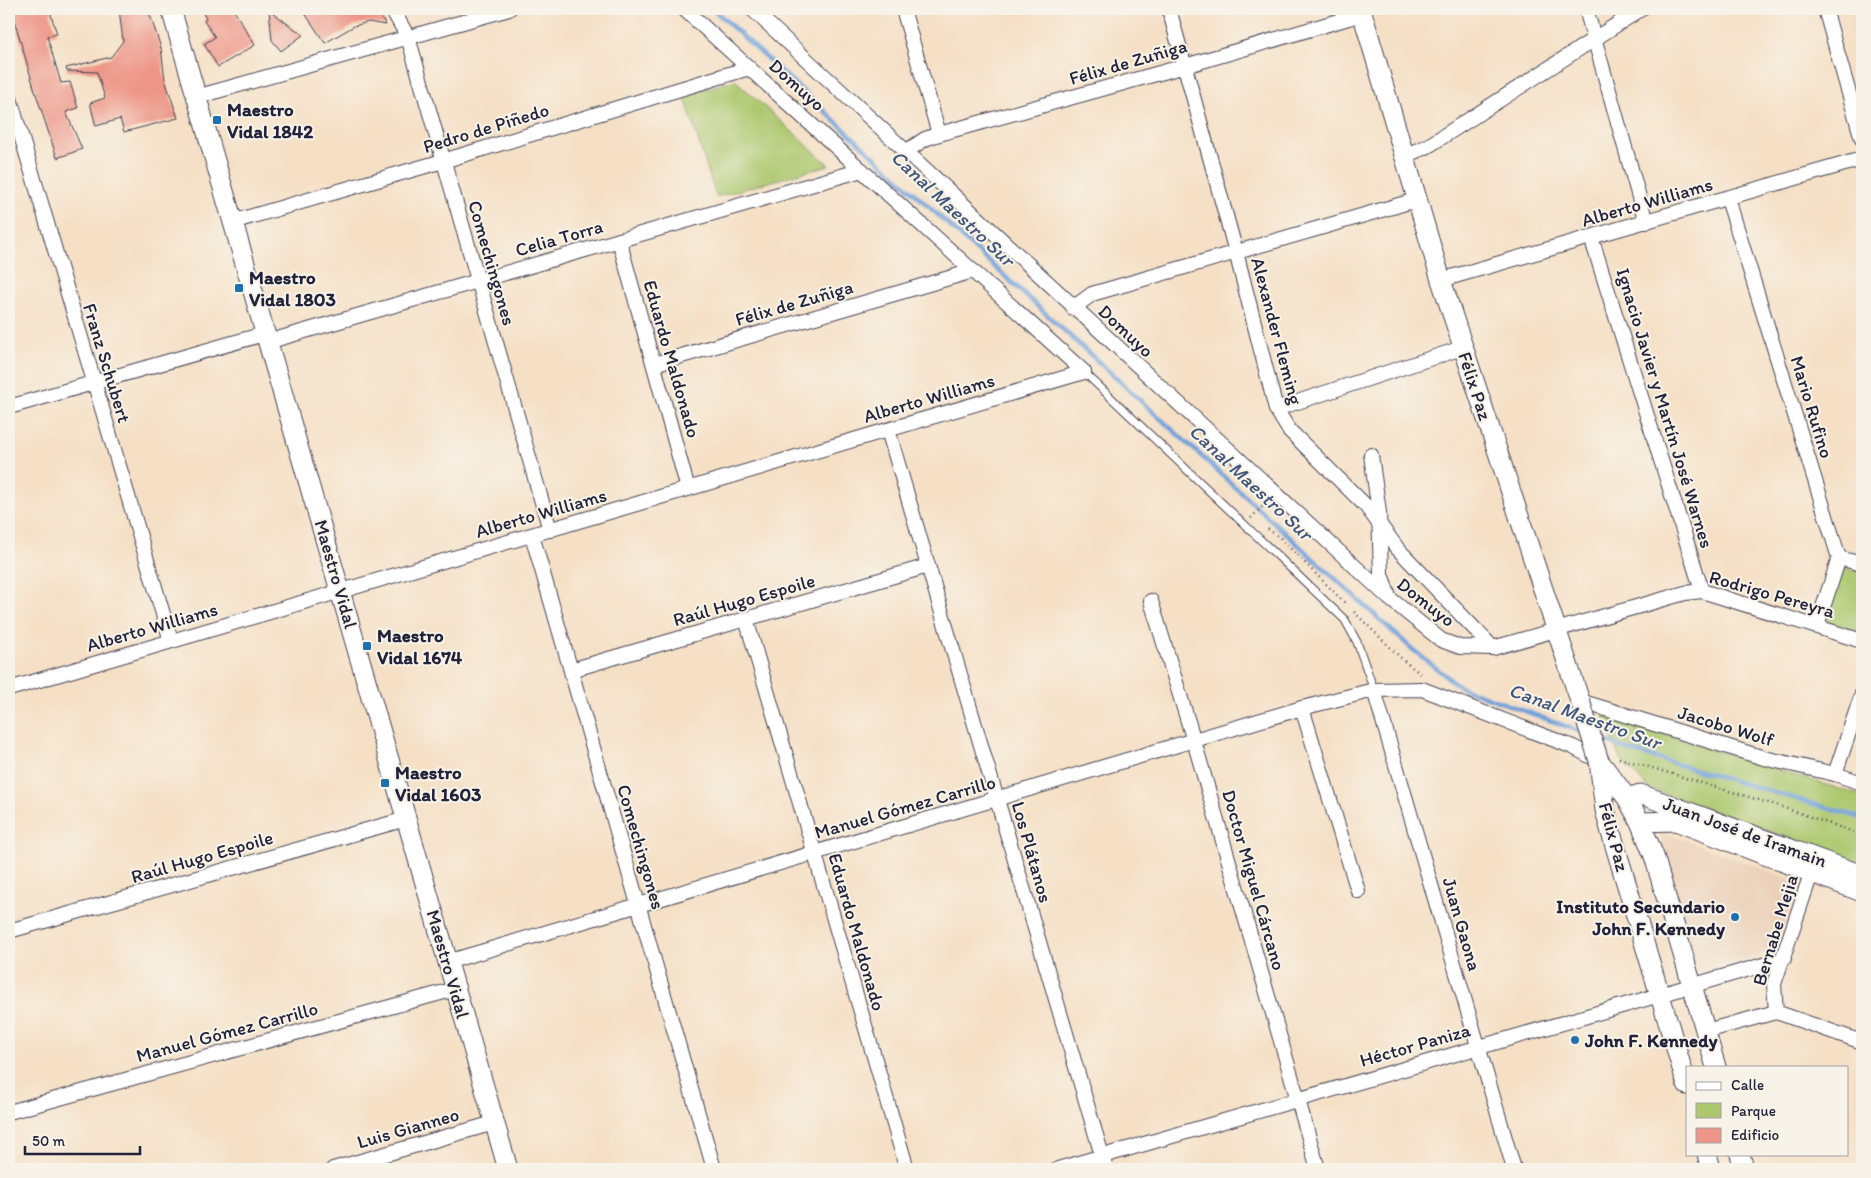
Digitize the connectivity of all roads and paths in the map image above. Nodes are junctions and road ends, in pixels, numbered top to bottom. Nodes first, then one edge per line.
1 (171, 9) edge
2 (392, 9) edge
3 (509, 9) edge
4 (684, 9) edge
5 (752, 9) edge
6 (903, 9) edge
7 (1169, 9) edge
8 (1586, 9) edge
9 (1641, 9) edge
10 (1825, 9) edge
11 (1362, 11) edge
12 (408, 37) junction
13 (1595, 38) junction
14 (1185, 66) junction
15 (749, 68) junction
16 (9, 95) edge
17 (196, 97) junction
18 (940, 134) junction
19 (1862, 140) edge
20 (905, 152) junction
21 (1404, 156) junction
22 (1862, 159) edge
23 (443, 161) junction
24 (862, 170) junction
25 (1728, 199) junction
26 (1416, 200) junction
27 (232, 222) junction
28 (1646, 222) junction
29 (1591, 237) junction
30 (619, 240) junction
31 (1236, 252) junction
32 (972, 271) junction
33 (478, 280) junction
34 (1440, 280) junction
35 (1073, 308) junction
36 (265, 338) junction
37 (1462, 348) junction
38 (654, 364) junction
39 (1084, 372) junction
40 (94, 382) junction
41 (9, 407) edge
42 (1276, 409) junction
43 (888, 430) junction
44 (1371, 455) dead end
45 (688, 488) junction
46 (1265, 504) dead end
47 (1254, 515) dead end
48 (1380, 524) junction
49 (550, 530) junction
50 (532, 535) junction
51 (1839, 558) junction
52 (1862, 564) edge
53 (928, 566) junction
54 (341, 591) junction
55 (1702, 591) junction
56 (1389, 598) junction
57 (1151, 602) dead end
58 (746, 619) junction
59 (1817, 626) junction
60 (1556, 629) junction
61 (171, 641) junction
62 (1862, 641) edge
63 (1493, 648) junction
64 (571, 670) junction
65 (9, 689) edge
66 (1374, 690) junction
67 (1862, 694) edge
68 (1580, 701) junction
69 (1302, 708) junction
70 (1194, 740) junction
71 (1599, 761) junction
72 (1834, 774) junction
73 (1862, 783) edge
74 (1626, 798) junction
75 (997, 799) junction
76 (406, 819) junction
77 (1640, 822) junction
78 (815, 853) junction
79 (1813, 867) junction
80 (1862, 875) edge
81 (1358, 891) dead end
82 (1862, 892) edge
83 (638, 905) junction
84 (9, 931) edge
85 (1784, 959) junction
86 (447, 962) junction
87 (1692, 984) junction
88 (455, 989) junction
89 (1661, 993) junction
90 (1776, 1012) junction
91 (1706, 1031) junction
92 (1862, 1042) edge
93 (1478, 1046) junction
94 (1716, 1066) edge
95 (1686, 1082) edge
96 (1299, 1099) junction
97 (9, 1112) edge
98 (494, 1123) junction
99 (1708, 1156) edge
100 (1741, 1156) edge
101 (1104, 1163) edge
102 (333, 1169) edge
103 (508, 1169) edge
104 (714, 1169) edge
105 (907, 1169) edge
106 (1058, 1169) edge
107 (1318, 1169) edge
108 (1514, 1169) edge
109 (1711, 1169) edge
110 (1744, 1169) edge

1 - 17 main road, Maestro Vidal
2 - 12 street, Comechingones
3 - 12 street
4 - 15 street, Domuyo
5 - 20 street, Domuyo
6 - 18 street
7 - 14 street, Alexander Fleming
8 - 13 street
9 - 13 street
10 - 19 street
11 - 14 street, Félix de Zuñiga
11 - 21 main road, Félix Paz
12 - 17 street
12 - 23 street, Comechingones
13 - 21 street
13 - 28 street
14 - 18 street, Félix de Zuñiga
14 - 31 street, Alexander Fleming
15 - 23 street, Pedro de Piñedo
15 - 24 street, Domuyo
16 - 40 street, Franz Schubert
17 - 27 main road, Maestro Vidal
18 - 20 street, Félix de Zuñiga
20 - 35 street, Domuyo
21 - 26 main road, Félix Paz
22 - 25 street, Alberto Williams
23 - 27 street, Pedro de Piñedo
23 - 33 street, Comechingones
24 - 30 street, Celia Torra
24 - 32 street, Domuyo
25 - 28 street, Alberto Williams
25 - 51 street, Mario Rufino
26 - 31 street
26 - 34 main road, Félix Paz
27 - 36 main road, Maestro Vidal
28 - 29 street, Alberto Williams
29 - 34 street, Alberto Williams
29 - 55 street, Ignacio Javier y Martín José Warnes
30 - 33 street, Celia Torra
30 - 38 street, Eduardo Maldonado
31 - 35 street
31 - 42 street, Alexander Fleming
32 - 38 street, Félix de Zuñiga
32 - 39 street, Domuyo
33 - 36 street, Celia Torra
33 - 49 street, Comechingones
34 - 37 main road, Félix Paz
35 - 56 street, Domuyo
36 - 40 street, Celia Torra
36 - 54 main road, Maestro Vidal
37 - 42 street
37 - 60 main road, Félix Paz
38 - 45 street, Eduardo Maldonado
39 - 43 street, Alberto Williams
39 - 66 lane
40 - 41 street, Celia Torra
40 - 61 street, Franz Schubert
42 - 48 street, Alexander Fleming
43 - 45 street, Alberto Williams
43 - 53 street, Los Plátanos
44 - 48 street
45 - 49 street, Alberto Williams
46 - 47 path
48 - 56 street
48 - 63 street, Alexander Fleming
49 - 50 street, Alberto Williams
50 - 54 street, Alberto Williams
50 - 64 street, Comechingones
51 - 52 street
51 - 59 street
53 - 58 street, Raúl Hugo Espoile
53 - 75 street, Los Plátanos
54 - 61 street, Alberto Williams
54 - 76 main road, Maestro Vidal
55 - 59 street, Rodrigo Pereyra
55 - 60 street, Rodrigo Pereyra
56 - 63 street, Domuyo
57 - 70 street, Doctor Miguel Cárcano
58 - 64 street, Raúl Hugo Espoile
58 - 78 street, Eduardo Maldonado
59 - 62 street, Rodrigo Pereyra
60 - 63 street, Rodrigo Pereyra
60 - 68 main road, Félix Paz
61 - 65 street, Alberto Williams
64 - 83 street, Comechingones
66 - 69 street, Manuel Gómez Carrillo
66 - 71 street, Manuel Gómez Carrillo
66 - 93 street, Juan Gaona
67 - 72 street
68 - 71 main road, Félix Paz, bridge
68 - 72 street, Jacobo Wolf
69 - 70 street, Manuel Gómez Carrillo
69 - 81 street
70 - 75 street, Manuel Gómez Carrillo
70 - 96 street, Doctor Miguel Cárcano
71 - 74 main road, Félix Paz
71 - 89 main road, Félix Paz
72 - 73 street, Jacobo Wolf
74 - 77 main road, Félix Paz
74 - 79 main road, Juan José de Iramain
75 - 78 street, Manuel Gómez Carrillo
75 - 101 street, Los Plátanos
76 - 84 street, Raúl Hugo Espoile
76 - 86 main road, Maestro Vidal
77 - 79 main road, Juan José de Iramain
77 - 87 main road, Félix Paz
78 - 83 street, Manuel Gómez Carrillo
78 - 105 street, Eduardo Maldonado
79 - 80 main road, Juan José de Iramain
79 - 82 main road, Juan José de Iramain
79 - 85 street, Bernabe Mejia
83 - 86 street, Manuel Gómez Carrillo
83 - 104 street, Comechingones
85 - 87 street, Héctor Paniza
85 - 90 street, Bernabe Mejia
86 - 88 main road, Maestro Vidal
87 - 89 street, Héctor Paniza
87 - 91 main road, Félix Paz
88 - 97 street, Manuel Gómez Carrillo
88 - 98 main road, Maestro Vidal
89 - 93 street, Héctor Paniza
89 - 95 main road, Félix Paz
90 - 91 street
90 - 92 street
91 - 94 main road, Félix Paz
93 - 96 street, Héctor Paniza
93 - 108 street, Juan Gaona
96 - 101 street, Héctor Paniza
96 - 107 street, Doctor Miguel Cárcano
98 - 102 street, Luis Gianneo
98 - 103 main road, Maestro Vidal
99 - 109 main road
100 - 110 main road
101 - 106 street, Héctor Paniza

